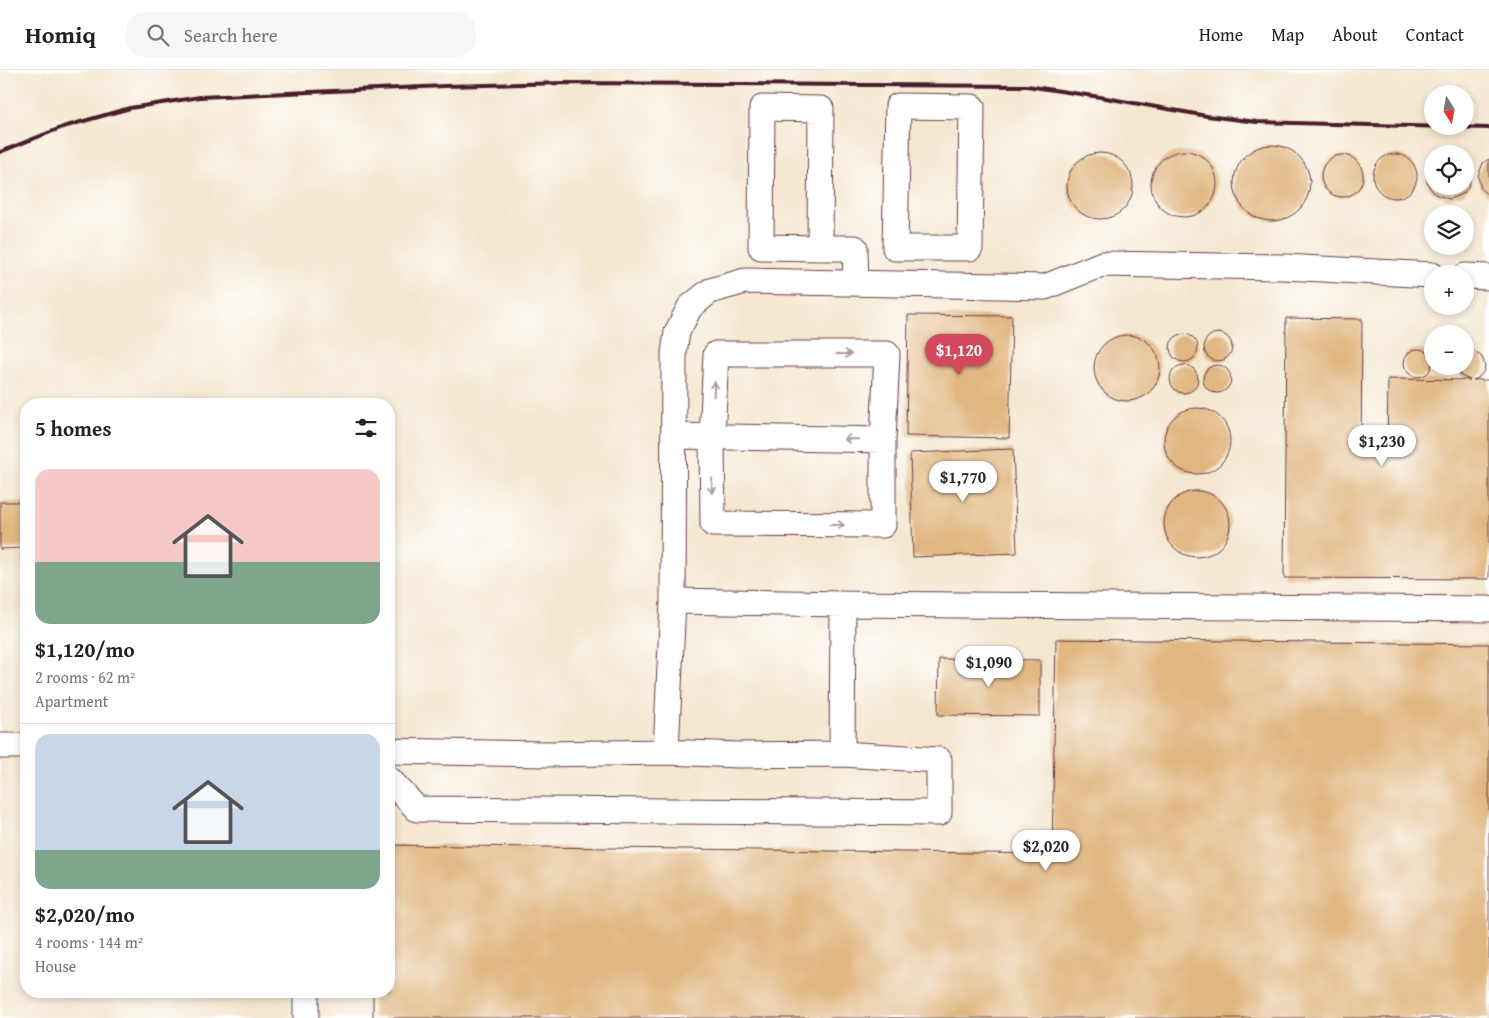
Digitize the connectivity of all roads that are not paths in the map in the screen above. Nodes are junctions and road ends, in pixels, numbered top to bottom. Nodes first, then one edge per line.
1 (820, 248) junction
2 (855, 248) junction
3 (895, 248) junction
4 (1424, 275) edge
5 (1474, 276) edge
6 (1489, 276) edge
7 (856, 283) junction
8 (674, 436) junction
9 (712, 438) junction
10 (883, 440) junction
11 (674, 601) junction
12 (843, 604) junction
13 (1489, 609) edge
14 (0, 746) edge
15 (20, 746) edge
16 (395, 751) edge
17 (666, 752) junction
18 (842, 754) junction
19 (395, 785) edge
20 (306, 998) edge
21 (306, 1018) edge

1 - 1 lane
1 - 2 lane
2 - 3 lane
2 - 7 lane
3 - 3 lane
4 - 7 lane
5 - 6 lane
7 - 8 lane
8 - 9 lane
8 - 11 lane
10 -> 9 lane
9 -> 10 lane
9 -> 10 lane
11 - 12 lane
11 - 17 lane
12 - 13 lane
12 - 18 lane
14 - 15 lane
16 - 17 lane
17 - 18 lane
18 - 19 lane
20 - 21 lane

